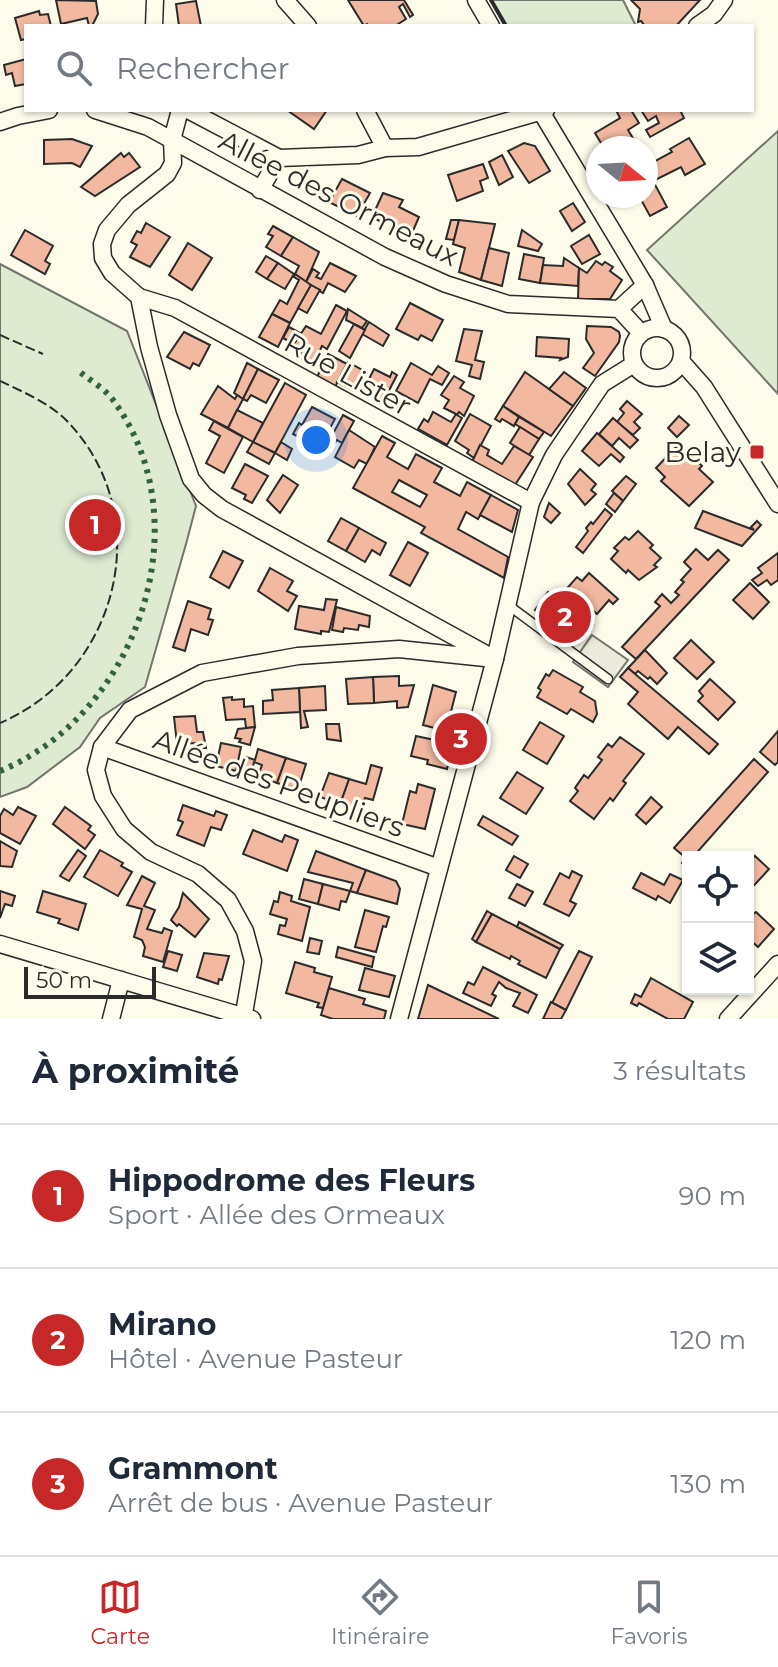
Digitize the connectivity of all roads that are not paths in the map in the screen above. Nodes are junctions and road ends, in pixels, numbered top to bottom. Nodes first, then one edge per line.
1 (155, 0) edge
2 (285, 0) edge
3 (476, 0) edge
4 (724, 0) edge
5 (154, 24) edge
6 (306, 24) edge
7 (490, 24) edge
8 (700, 24) edge
9 (39, 112) edge
10 (103, 112) edge
11 (179, 112) edge
12 (192, 112) edge
13 (366, 112) edge
14 (539, 112) edge
15 (543, 112) edge
16 (0, 122) edge
17 (172, 140) junction
18 (385, 148) junction
19 (279, 158) junction
20 (260, 190) junction
21 (645, 285) junction
22 (139, 297) junction
23 (619, 309) junction
24 (664, 329) junction
25 (641, 333) junction
26 (681, 361) junction
27 (634, 364) junction
28 (531, 502) junction
29 (778, 504) edge
30 (507, 605) junction
31 (495, 659) junction
32 (608, 679) dead end
33 (102, 747) junction
34 (439, 868) junction
35 (0, 944) edge
36 (778, 964) edge
37 (121, 980) junction
38 (247, 1018) edge
39 (111, 1019) edge
40 (399, 1019) edge
41 (728, 1019) edge

1 - 5 street
2 - 6 street
3 - 7 street
4 - 8 street
9 - 16 street
10 - 17 street
11 - 17 street
12 - 19 street
13 - 18 street
14 - 18 street
15 - 21 street
17 - 20 street, Allée des Ormeaux
17 - 22 street, Allée des Ormeaux
18 - 19 street
19 - 20 street
20 - 23 street, Allée des Ormeaux
21 - 23 street
21 - 24 street
22 - 28 street, Rue Lister
22 - 31 street
23 - 25 street
24 - 25 street
24 - 26 street
25 - 27 street
26 - 27 street
26 - 29 street
27 - 28 street
28 - 30 street
30 - 31 street
30 - 32 lane
31 - 33 street
31 - 34 street
33 - 34 street, Allée des Peupliers
33 - 38 street
34 - 40 street
35 - 37 street
36 - 41 street
37 - 38 street
37 - 39 street

